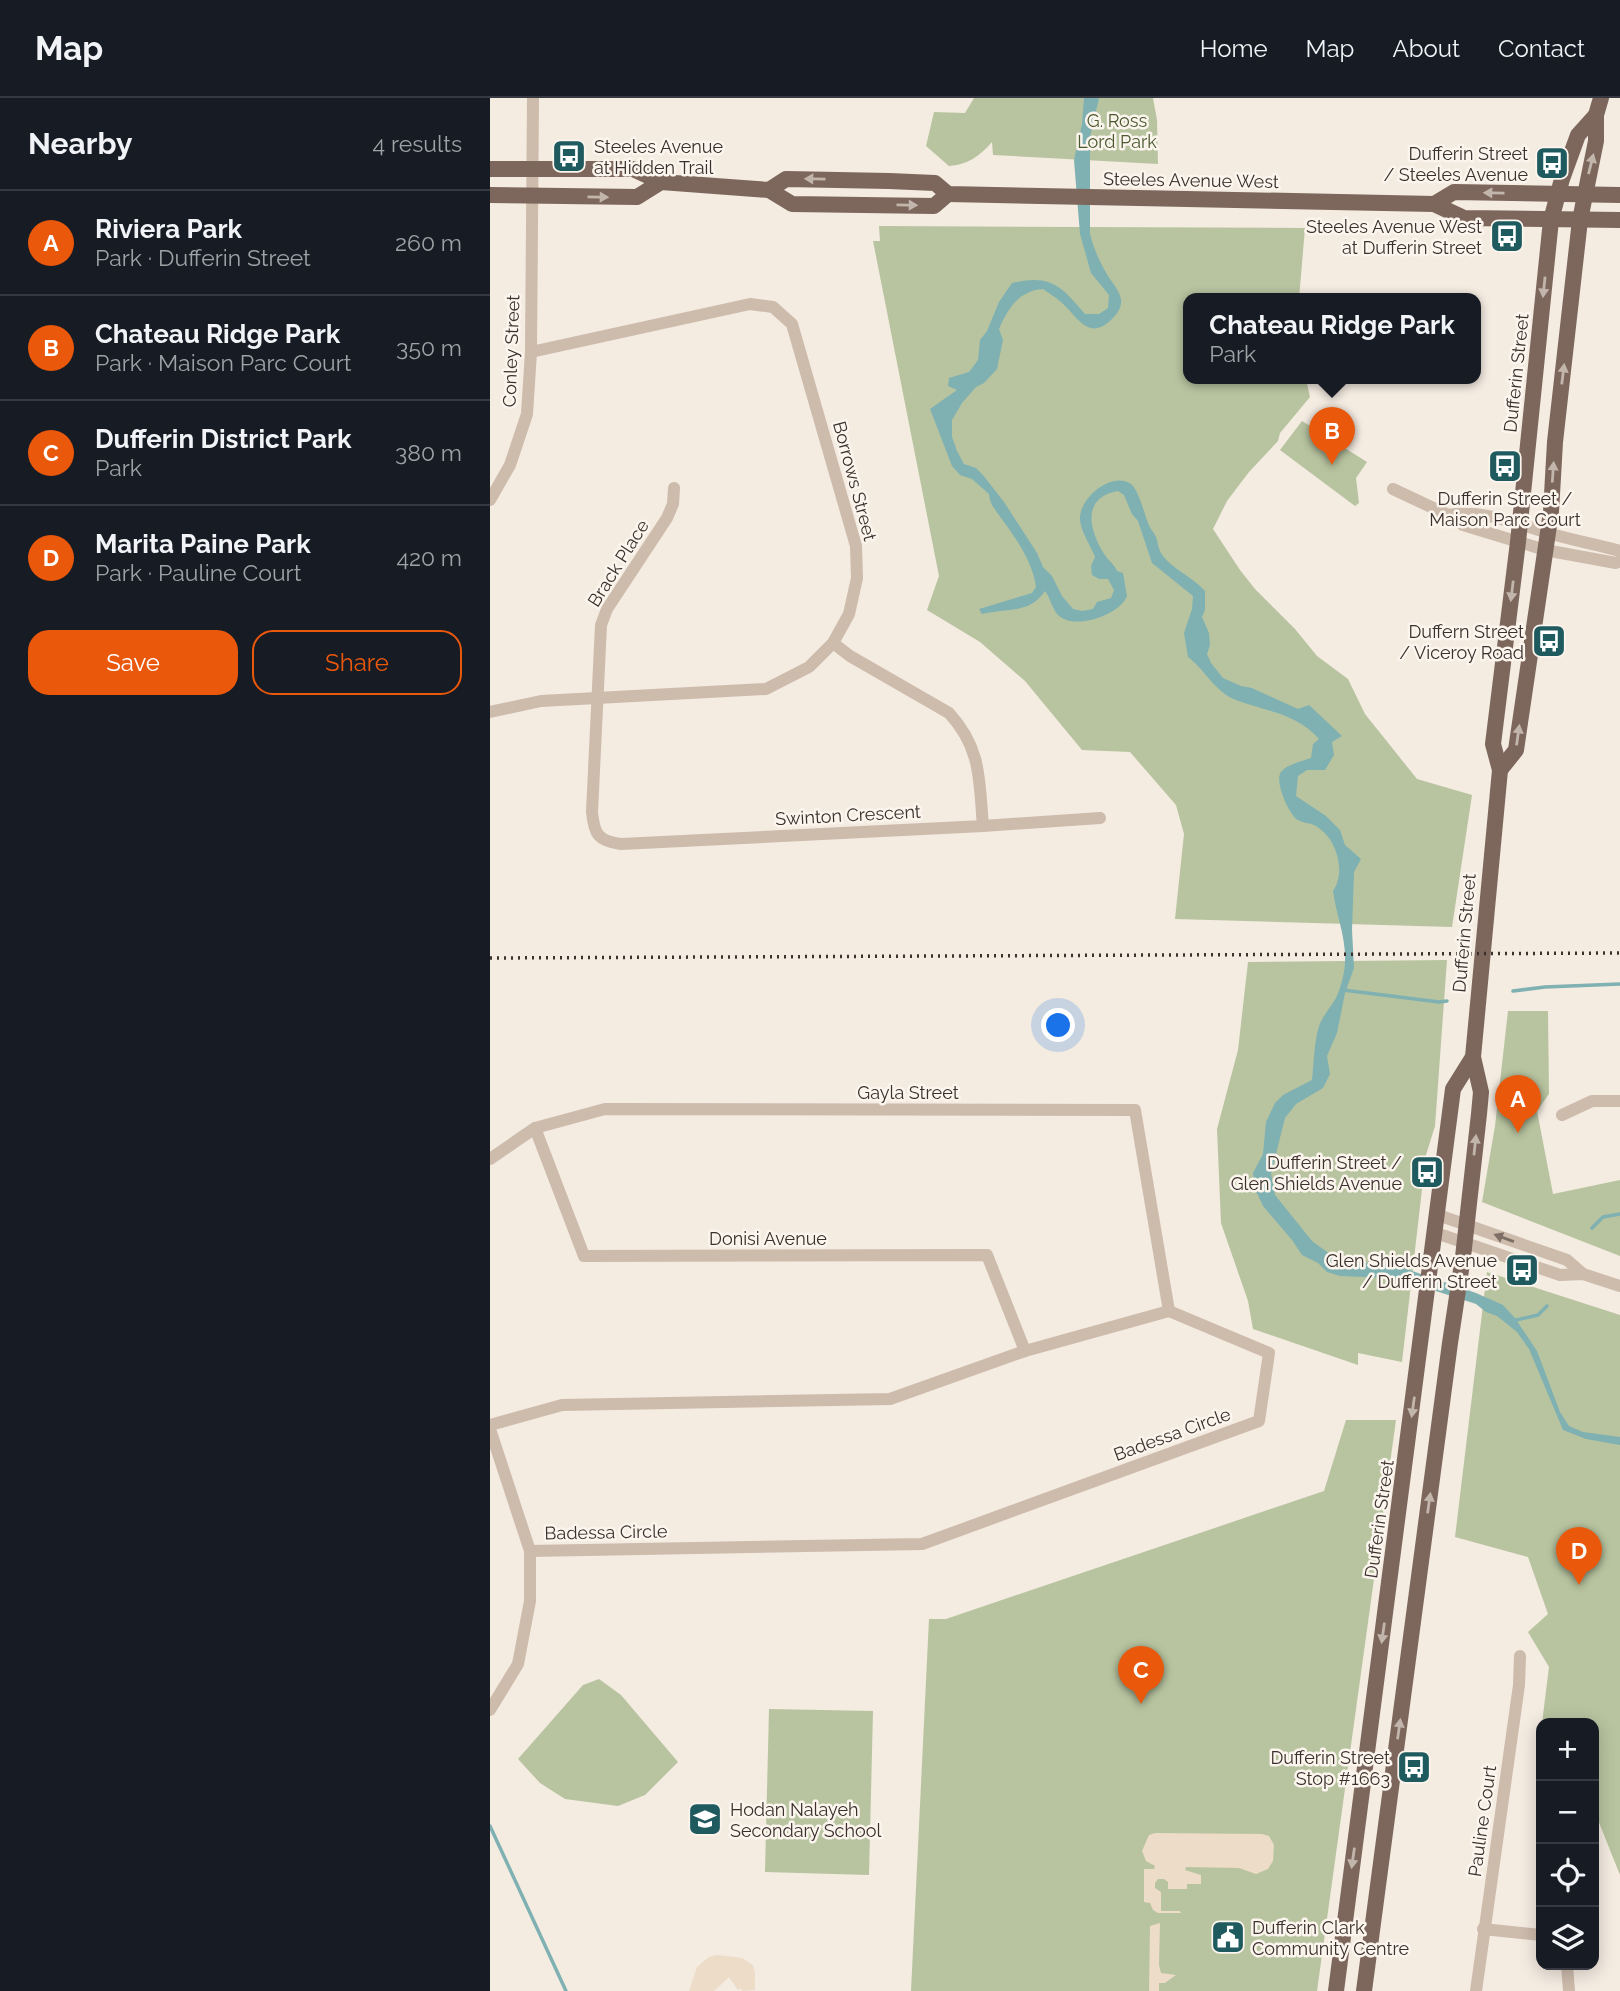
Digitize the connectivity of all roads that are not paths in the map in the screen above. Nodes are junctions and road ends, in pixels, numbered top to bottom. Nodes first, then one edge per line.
1 (533, 98) edge
2 (1601, 98) edge
3 (1596, 115) junction
4 (490, 169) edge
5 (532, 169) junction
6 (661, 182) junction
7 (863, 182) junction
8 (769, 190) junction
9 (1558, 193) junction
10 (948, 194) junction
11 (490, 195) edge
12 (1583, 195) junction
13 (1620, 195) edge
14 (531, 196) junction
15 (862, 204) junction
16 (1434, 204) junction
17 (1551, 220) junction
18 (1580, 220) junction
19 (1620, 220) edge
20 (531, 352) junction
21 (674, 488) dead end
22 (1393, 489) dead end
23 (490, 500) edge
24 (1448, 515) junction
25 (1520, 524) junction
26 (1547, 533) junction
27 (1518, 542) junction
28 (1545, 550) junction
29 (1620, 551) edge
30 (1620, 561) edge
31 (833, 643) junction
32 (596, 700) junction
33 (490, 712) edge
34 (1500, 770) junction
35 (1100, 818) dead end
36 (983, 826) junction
37 (1473, 1058) junction
38 (1620, 1101) edge
39 (1562, 1115) dead end
40 (535, 1128) junction
41 (490, 1159) edge
42 (1438, 1215) junction
43 (1467, 1225) junction
44 (1436, 1233) junction
45 (1465, 1242) junction
46 (1583, 1274) junction
47 (1620, 1286) edge
48 (1169, 1311) junction
49 (1025, 1351) junction
50 (490, 1427) edge
51 (530, 1551) junction
52 (1520, 1656) dead end
53 (490, 1710) edge
54 (1483, 1929) junction
55 (1536, 1934) edge
56 (1567, 1970) edge
57 (1336, 1991) edge
58 (1364, 1991) edge
59 (1476, 1991) edge
60 (1569, 1991) edge

1 - 5 street, Conley Street
2 - 3 main road, Dufferin Street
3 - 9 main road, Dufferin Street
12 -> 3 main road, Dufferin Street
4 - 5 main road, Steeles Avenue West
5 - 6 main road, Steeles Avenue West
5 - 14 street, Conley Street
6 - 8 main road, Steeles Avenue West
14 -> 6 main road
7 -> 8 main road, Steeles Avenue West
7 - 10 main road, Steeles Avenue West
7 - 15 main road
8 - 15 main road, Steeles Avenue West
9 - 12 main road, Steeles Avenue West
9 -> 16 main road, Steeles Avenue West
9 - 17 main road, Dufferin Street
15 -> 10 main road, Steeles Avenue West
10 - 16 main road, Steeles Avenue West
11 - 14 main road
12 - 13 main road, Steeles Avenue West
12 - 18 main road, Dufferin Street
14 - 20 street, Conley Street
16 - 17 main road, Steeles Avenue West
17 - 18 main road, Steeles Avenue West
17 -> 25 main road, Dufferin Street
18 - 19 main road, Steeles Avenue West
26 -> 18 main road, Dufferin Street
20 - 23 street, Conley Street
20 - 31 street, Borrows Street
21 - 32 street, Brack Place
22 - 24 street
24 - 25 street
24 - 27 street
25 - 26 street
25 - 27 main road, Dufferin Street
26 - 28 main road, Dufferin Street
26 - 29 street
27 - 28 street
27 -> 34 main road, Dufferin Street
28 - 30 street
34 -> 28 main road, Dufferin Street
31 - 32 street, Borrows Street
31 - 36 street
32 - 33 street, Borrows Street
32 - 36 street, Swinton Crescent
34 - 37 main road, Dufferin Street
35 - 36 street
37 - 42 main road, Dufferin Street
43 -> 37 main road, Dufferin Street
38 - 39 street
40 - 41 street, Gayla Street
40 - 48 street, Gayla Street
40 - 49 street, Donisi Avenue
42 - 43 street
42 - 44 main road, Dufferin Street
43 - 45 main road, Dufferin Street
46 -> 43 street
44 - 45 street
44 -> 57 main road, Dufferin Street
45 - 46 street
58 -> 45 main road, Dufferin Street
46 - 47 street
48 - 49 street
48 - 51 street, Badessa Circle
49 - 50 street
50 - 51 street
51 - 53 street
52 - 54 street, Pauline Court
54 - 55 street
54 - 59 street, Pauline Court
56 - 60 street

